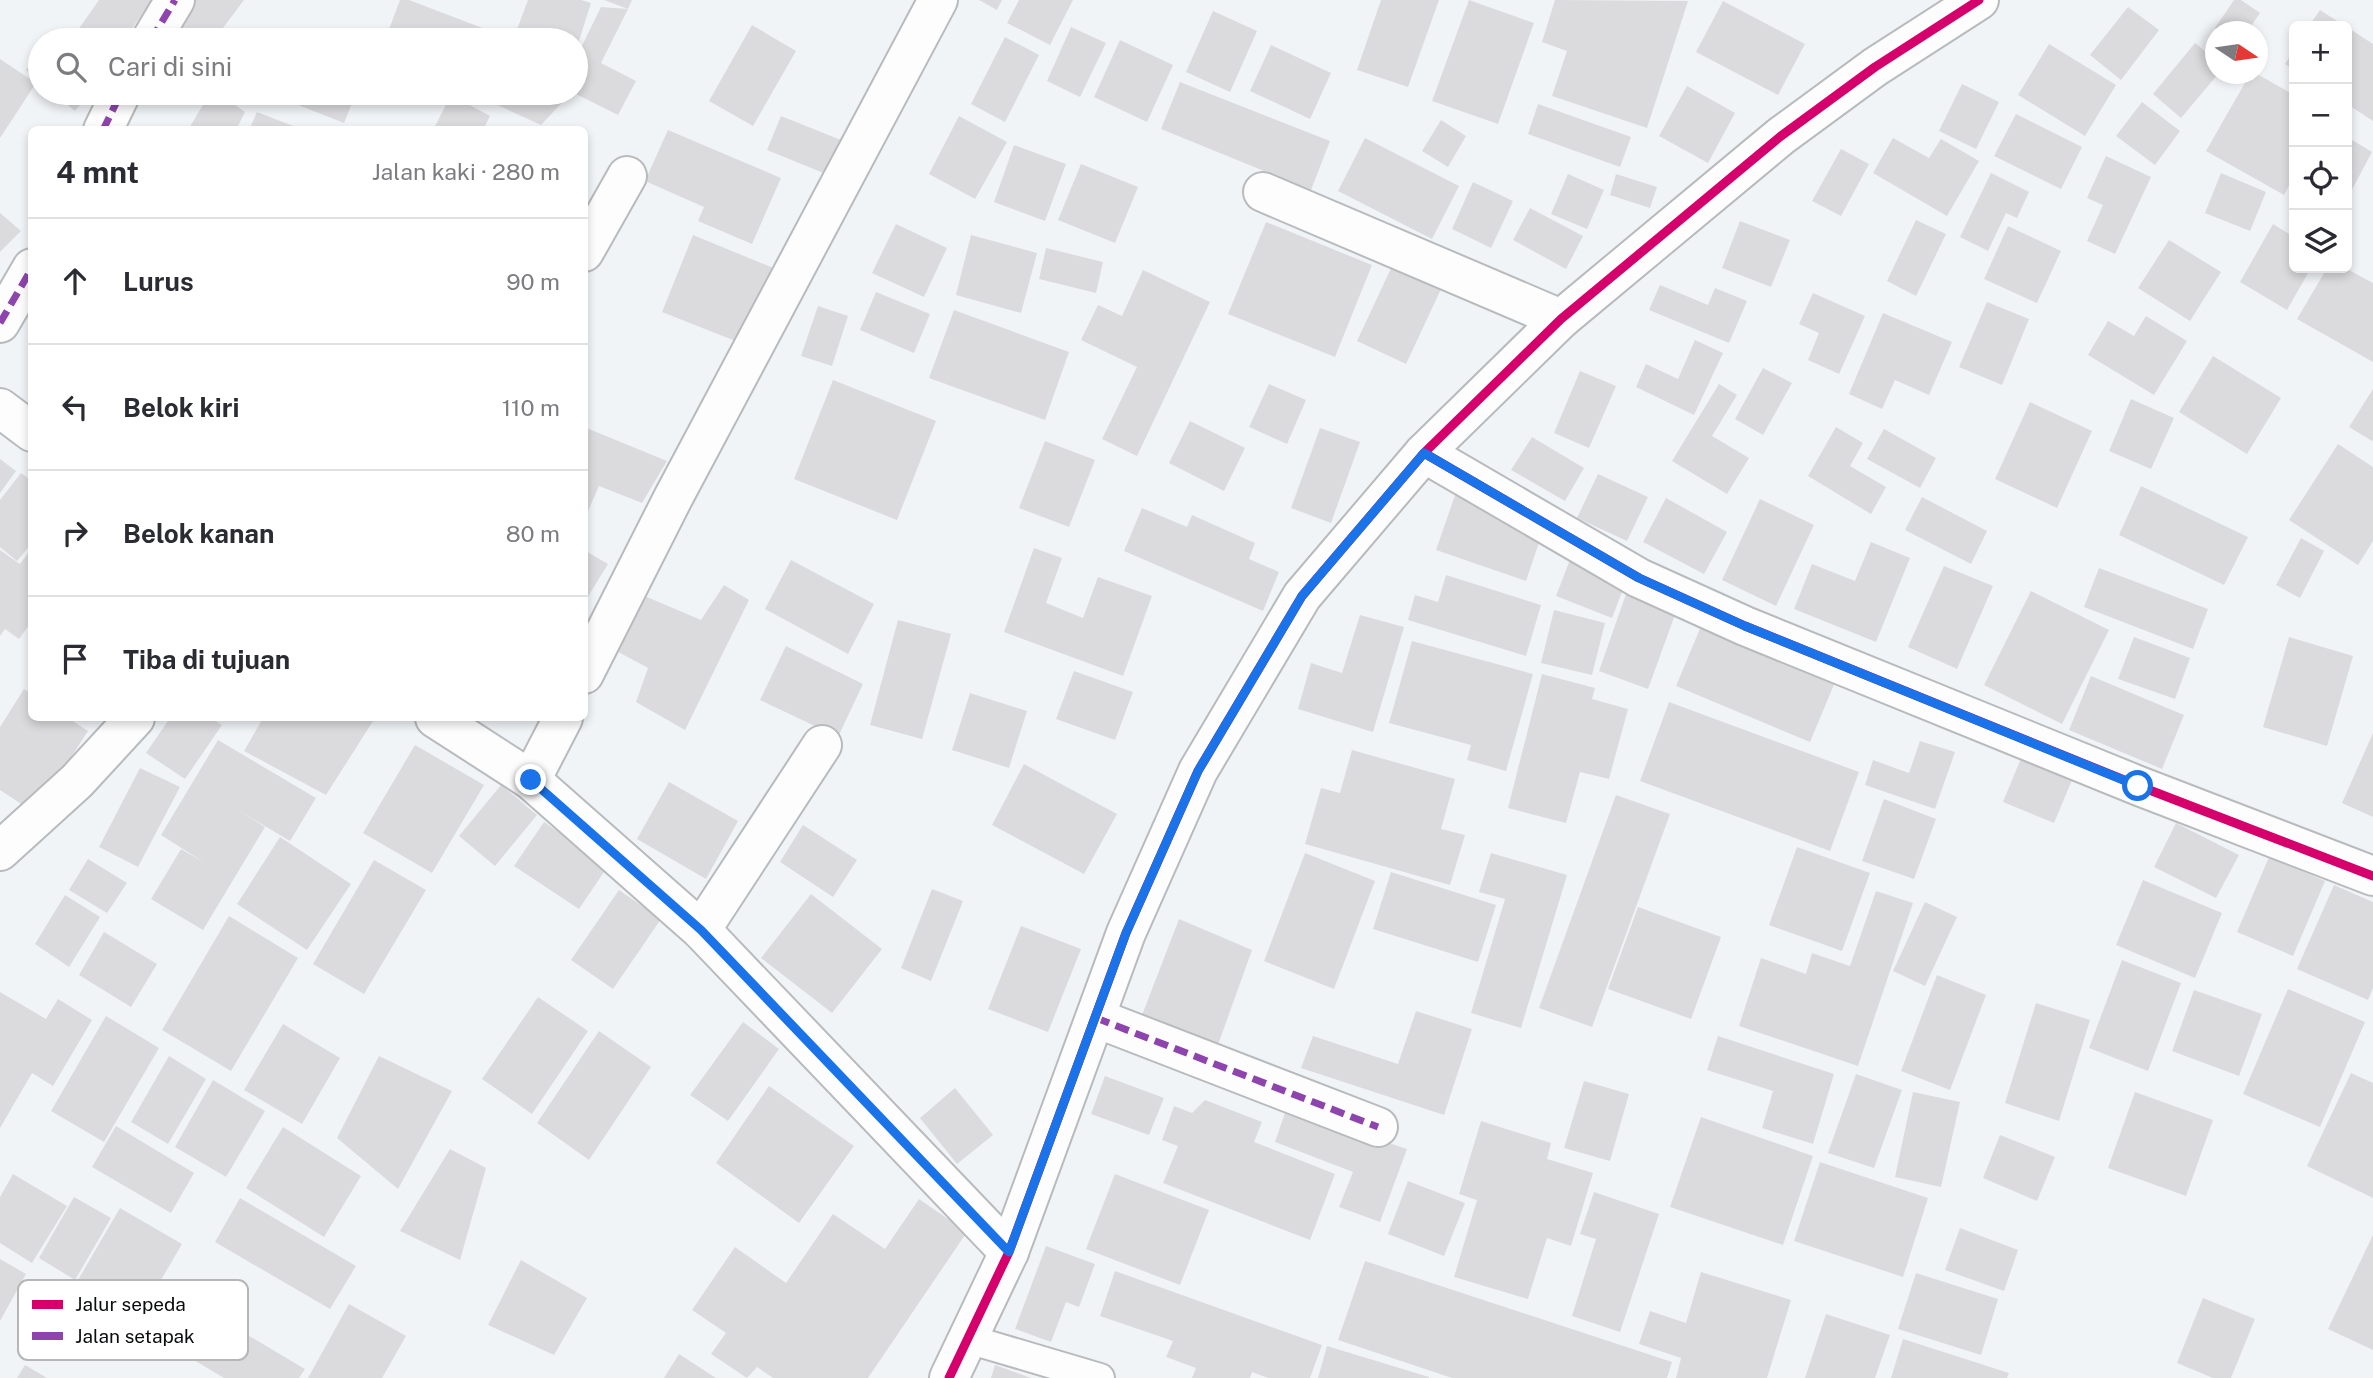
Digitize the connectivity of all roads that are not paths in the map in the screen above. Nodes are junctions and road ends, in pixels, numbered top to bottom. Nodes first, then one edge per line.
1 (175, 0) edge
2 (938, 0) edge
3 (1979, 0) edge
4 (158, 28) edge
5 (115, 105) edge
6 (105, 126) edge
7 (627, 176) dead end
8 (1263, 192) dead end
9 (588, 245) edge
10 (28, 275) edge
11 (1561, 318) junction
12 (0, 323) edge
13 (0, 408) edge
14 (28, 429) edge
15 (1424, 453) junction
16 (588, 666) edge
17 (132, 721) edge
18 (440, 721) edge
19 (561, 721) edge
20 (822, 745) dead end
21 (531, 780) junction
22 (0, 851) edge
23 (2373, 876) edge
24 (701, 930) junction
25 (1096, 1018) junction
26 (1378, 1128) dead end
27 (1009, 1252) junction
28 (968, 1339) junction
29 (949, 1378) edge
30 (1100, 1378) edge

1 - 4 street
2 - 16 street
3 - 11 street
5 - 6 street
7 - 9 street
8 - 11 street
10 - 12 street
11 - 15 street
13 - 14 street
15 - 23 street
15 - 25 street
17 - 22 street
18 - 21 street
19 - 21 street
20 - 24 street
21 - 24 street
24 - 27 street
25 - 26 street
25 - 27 street
27 - 28 street
28 - 29 street
28 - 30 lane

